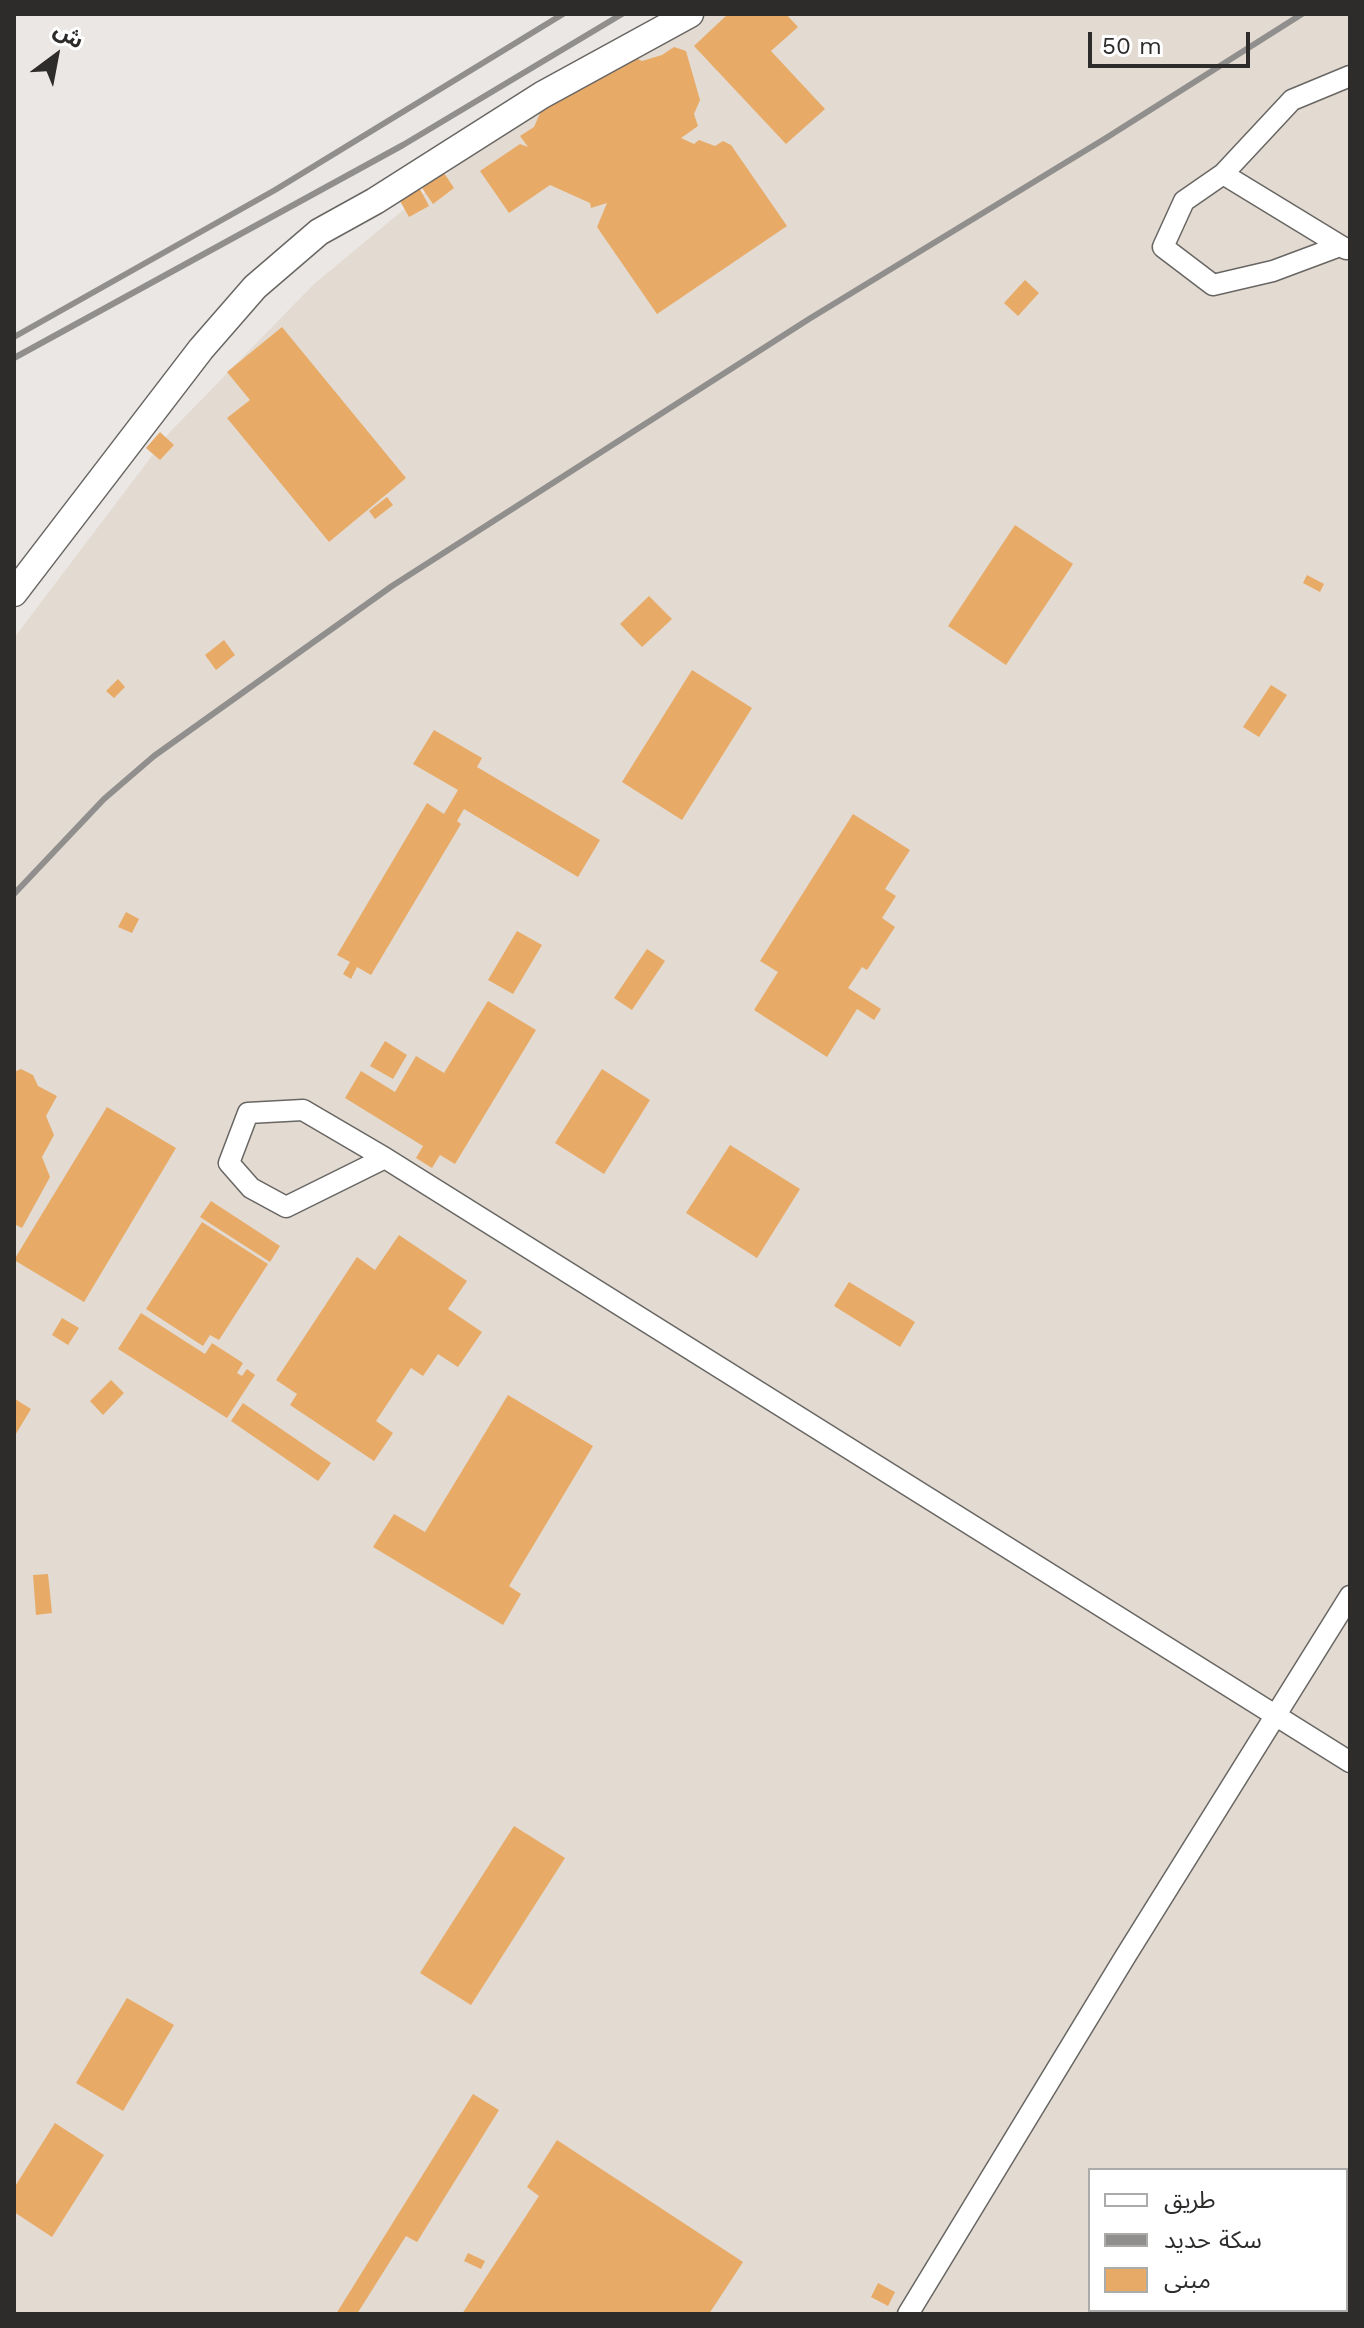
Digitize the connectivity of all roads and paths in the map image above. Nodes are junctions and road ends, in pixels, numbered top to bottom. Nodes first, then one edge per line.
1 (690, 14) edge
2 (1350, 76) edge
3 (1223, 174) junction
4 (1345, 249) edge
5 (14, 593) edge
6 (385, 1158) junction
7 (1350, 1596) edge
8 (1275, 1716) junction
9 (1350, 1762) edge
10 (908, 2314) edge

1 - 5 street
2 - 3 street
3 - 4 street
3 - 4 street
6 - 6 street
6 - 8 street
7 - 8 street
8 - 9 street
8 - 10 street

